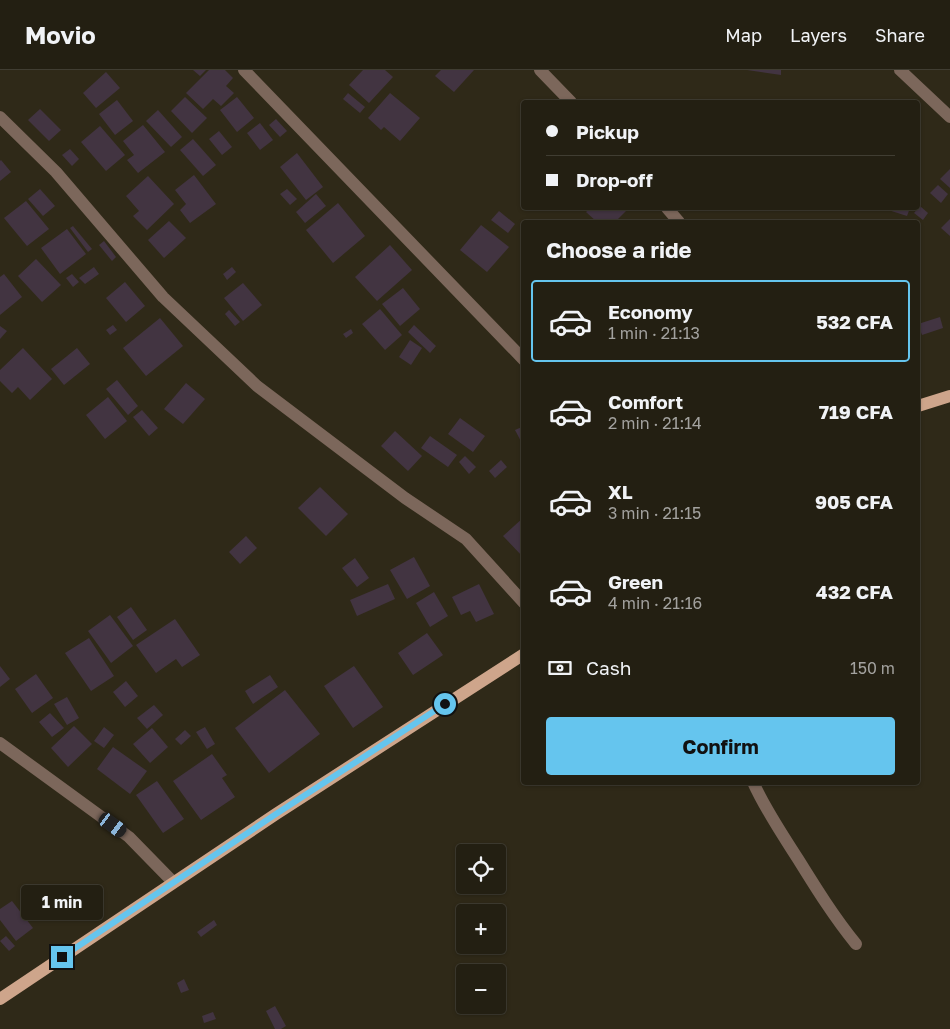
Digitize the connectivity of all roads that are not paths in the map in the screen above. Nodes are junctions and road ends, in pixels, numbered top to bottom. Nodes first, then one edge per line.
1 (244, 70) edge
2 (540, 70) edge
3 (900, 70) edge
4 (568, 100) edge
5 (0, 117) edge
6 (950, 117) edge
7 (669, 210) edge
8 (676, 220) edge
9 (521, 357) edge
10 (950, 396) edge
11 (920, 405) edge
12 (521, 600) edge
13 (521, 656) edge
14 (0, 743) edge
15 (754, 785) edge
16 (173, 882) junction
17 (856, 944) dead end
18 (0, 999) edge

1 - 9 street
2 - 4 street
3 - 6 street
5 - 12 street
7 - 8 street
10 - 11 main road
13 - 16 main road
14 - 16 street
15 - 17 street
16 - 18 main road

